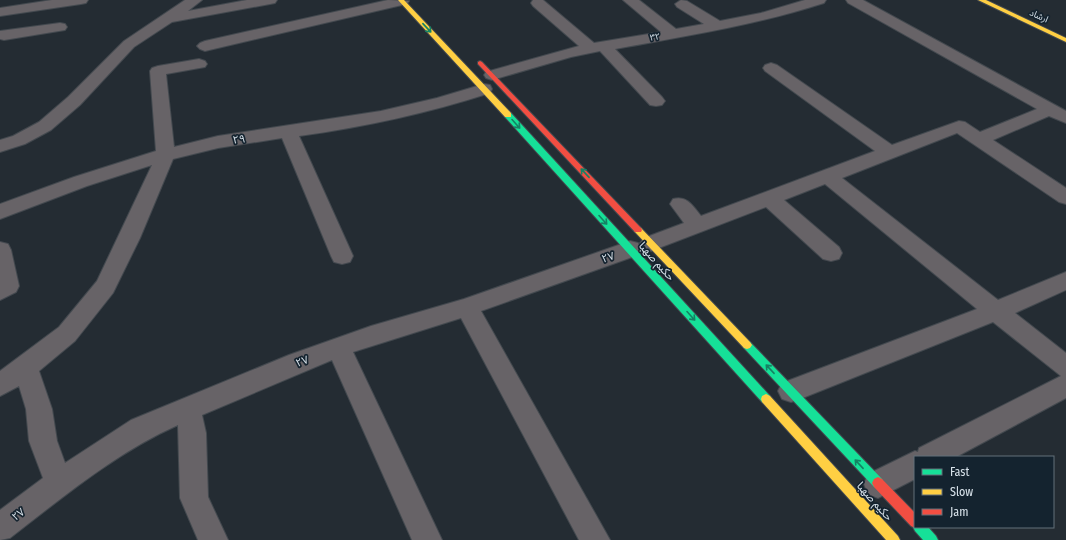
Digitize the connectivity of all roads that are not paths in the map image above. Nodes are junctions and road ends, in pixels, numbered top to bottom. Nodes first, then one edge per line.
1 (195, 0) edge
2 (270, 0) edge
3 (630, 0) edge
4 (819, 0) edge
5 (853, 0) edge
6 (981, 0) edge
7 (74, 1) edge
8 (401, 1) edge
9 (538, 3) dead end
10 (682, 4) dead end
11 (787, 4) edge
12 (0, 12) edge
13 (167, 20) junction
14 (717, 26) junction
15 (674, 34) junction
16 (4, 35) dead end
17 (1066, 40) edge
18 (205, 46) dead end
19 (597, 47) junction
20 (476, 59) dead end
21 (199, 64) dead end
22 (771, 68) dead end
23 (488, 82) junction
24 (656, 101) dead end
25 (1051, 109) junction
26 (1066, 118) edge
27 (288, 132) junction
28 (979, 139) junction
29 (0, 146) edge
30 (889, 152) junction
31 (166, 154) junction
32 (827, 176) junction
33 (1066, 197) edge
34 (769, 198) junction
35 (680, 204) dead end
36 (0, 212) edge
37 (697, 225) junction
38 (641, 246) junction
39 (0, 250) edge
40 (831, 253) dead end
41 (342, 256) dead end
42 (1066, 281) edge
43 (0, 291) edge
44 (467, 307) junction
45 (996, 311) junction
46 (339, 348) junction
47 (1066, 367) edge
48 (25, 368) junction
49 (1066, 384) edge
50 (0, 385) edge
51 (791, 391) junction
52 (188, 409) junction
53 (931, 456) edge
54 (914, 465) edge
55 (59, 483) junction
56 (867, 490) junction
57 (914, 521) edge
58 (0, 528) edge
59 (920, 528) edge
60 (208, 538) edge
61 (427, 540) edge
62 (595, 540) edge
63 (894, 540) edge
64 (932, 540) edge

1 - 13 street
2 - 13 street
3 - 15 street
4 - 11 street, ۳۲
5 - 25 street
6 - 17 street, ارشاد
7 - 12 street
7 - 16 street
8 - 18 street
8 -> 23 street, حکیم صهبا
9 - 19 street
10 - 14 street
11 - 14 street, ۳۲
13 - 29 street
14 - 15 street, ۳۲
15 - 19 street, ۳۲
19 - 23 street, ۳۲
19 - 24 street
20 - 23 street, حکیم صهبا
21 - 31 street
22 - 30 street
23 - 27 street, ۲۹
38 -> 23 street, حکیم صهبا
23 -> 38 street, حکیم صهبا
25 - 26 street
25 - 28 street
27 - 31 street, ۲۹
27 - 41 street
28 - 30 street, ۲۷
28 - 33 street
30 - 32 street, ۲۷
31 - 36 street, ۲۹
31 - 48 street
32 - 34 street, ۲۷
32 - 45 street
34 - 37 street, ۲۷
34 - 40 street
35 - 37 street
37 - 38 street, ۲۷
38 - 44 street, ۲۷
51 -> 38 street, حکیم صهبا
38 -> 56 street, حکیم صهبا
39 - 43 street
42 - 45 street
44 - 46 street, ۲۷
44 - 62 street
45 - 47 street
45 - 51 street
46 - 52 street, ۲۷
46 - 61 street
48 - 50 street
48 - 55 street
49 - 53 street
56 -> 51 street, حکیم صهبا
52 - 55 street, ۲۷
52 - 60 street
54 - 56 street
55 - 58 street, ۲۷
56 - 57 street, حکیم صهبا
56 - 63 street, حکیم صهبا
59 - 64 street

